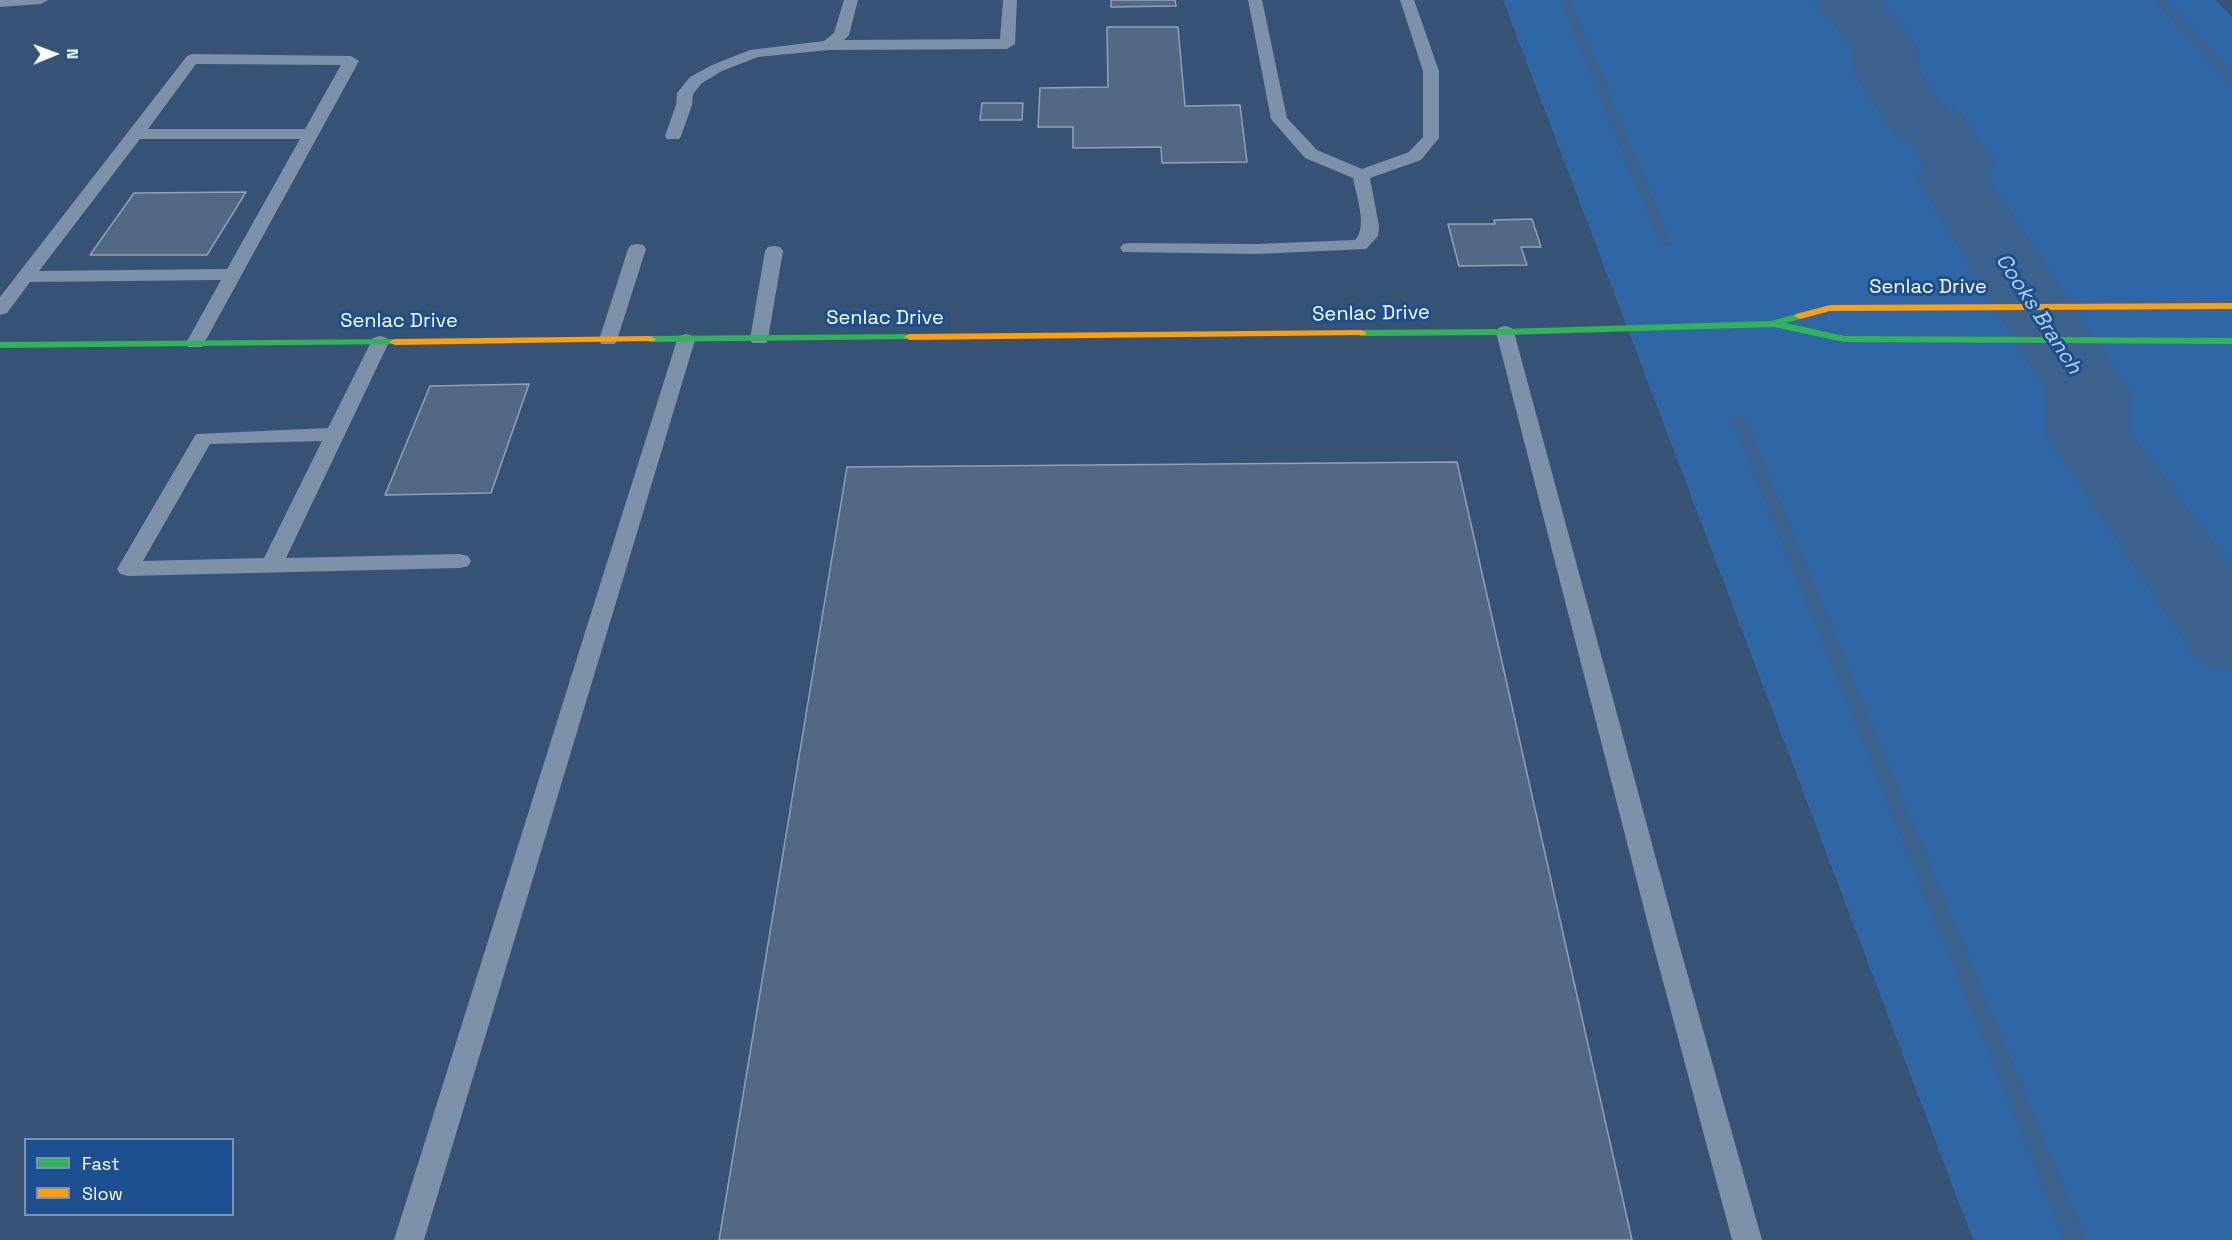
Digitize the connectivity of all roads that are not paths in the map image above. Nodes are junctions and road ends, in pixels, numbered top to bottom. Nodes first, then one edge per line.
1 (41, 0) edge
2 (851, 0) edge
3 (1010, 0) edge
4 (1255, 0) edge
5 (1407, 0) edge
6 (0, 3) edge
7 (829, 45) junction
8 (135, 134) junction
9 (310, 134) junction
10 (673, 136) dead end
11 (1361, 175) junction
12 (1129, 248) dead end
13 (637, 249) dead end
14 (774, 250) dead end
15 (233, 274) junction
16 (25, 277) junction
17 (2232, 306) edge
18 (0, 309) edge
19 (1771, 324) junction
20 (1505, 332) junction
21 (759, 339) junction
22 (608, 340) junction
23 (686, 340) junction
24 (2232, 341) edge
25 (380, 342) junction
26 (195, 344) junction
27 (0, 345) edge
28 (335, 434) junction
29 (460, 561) dead end
30 (271, 567) junction
31 (409, 1240) edge
32 (1747, 1240) edge

1 - 6 lane
2 - 7 lane
3 - 7 lane
4 - 11 lane
5 - 11 lane
7 - 10 lane
8 - 9 lane
8 - 9 lane
8 - 16 lane
9 - 15 lane
11 - 12 lane
13 - 22 lane
14 - 21 lane
15 - 16 lane
15 - 26 lane
16 - 18 lane
17 - 19 street, Senlac Drive
19 - 20 street, Senlac Drive
19 - 24 street, Senlac Drive
20 - 21 street, Senlac Drive
20 - 32 lane
21 - 23 street, Senlac Drive
22 - 23 street, Senlac Drive
22 - 25 street, Senlac Drive
23 - 31 lane
25 - 26 street, Senlac Drive
25 - 28 lane
26 - 27 street, Senlac Drive
28 - 30 lane
28 - 30 lane
29 - 30 lane

